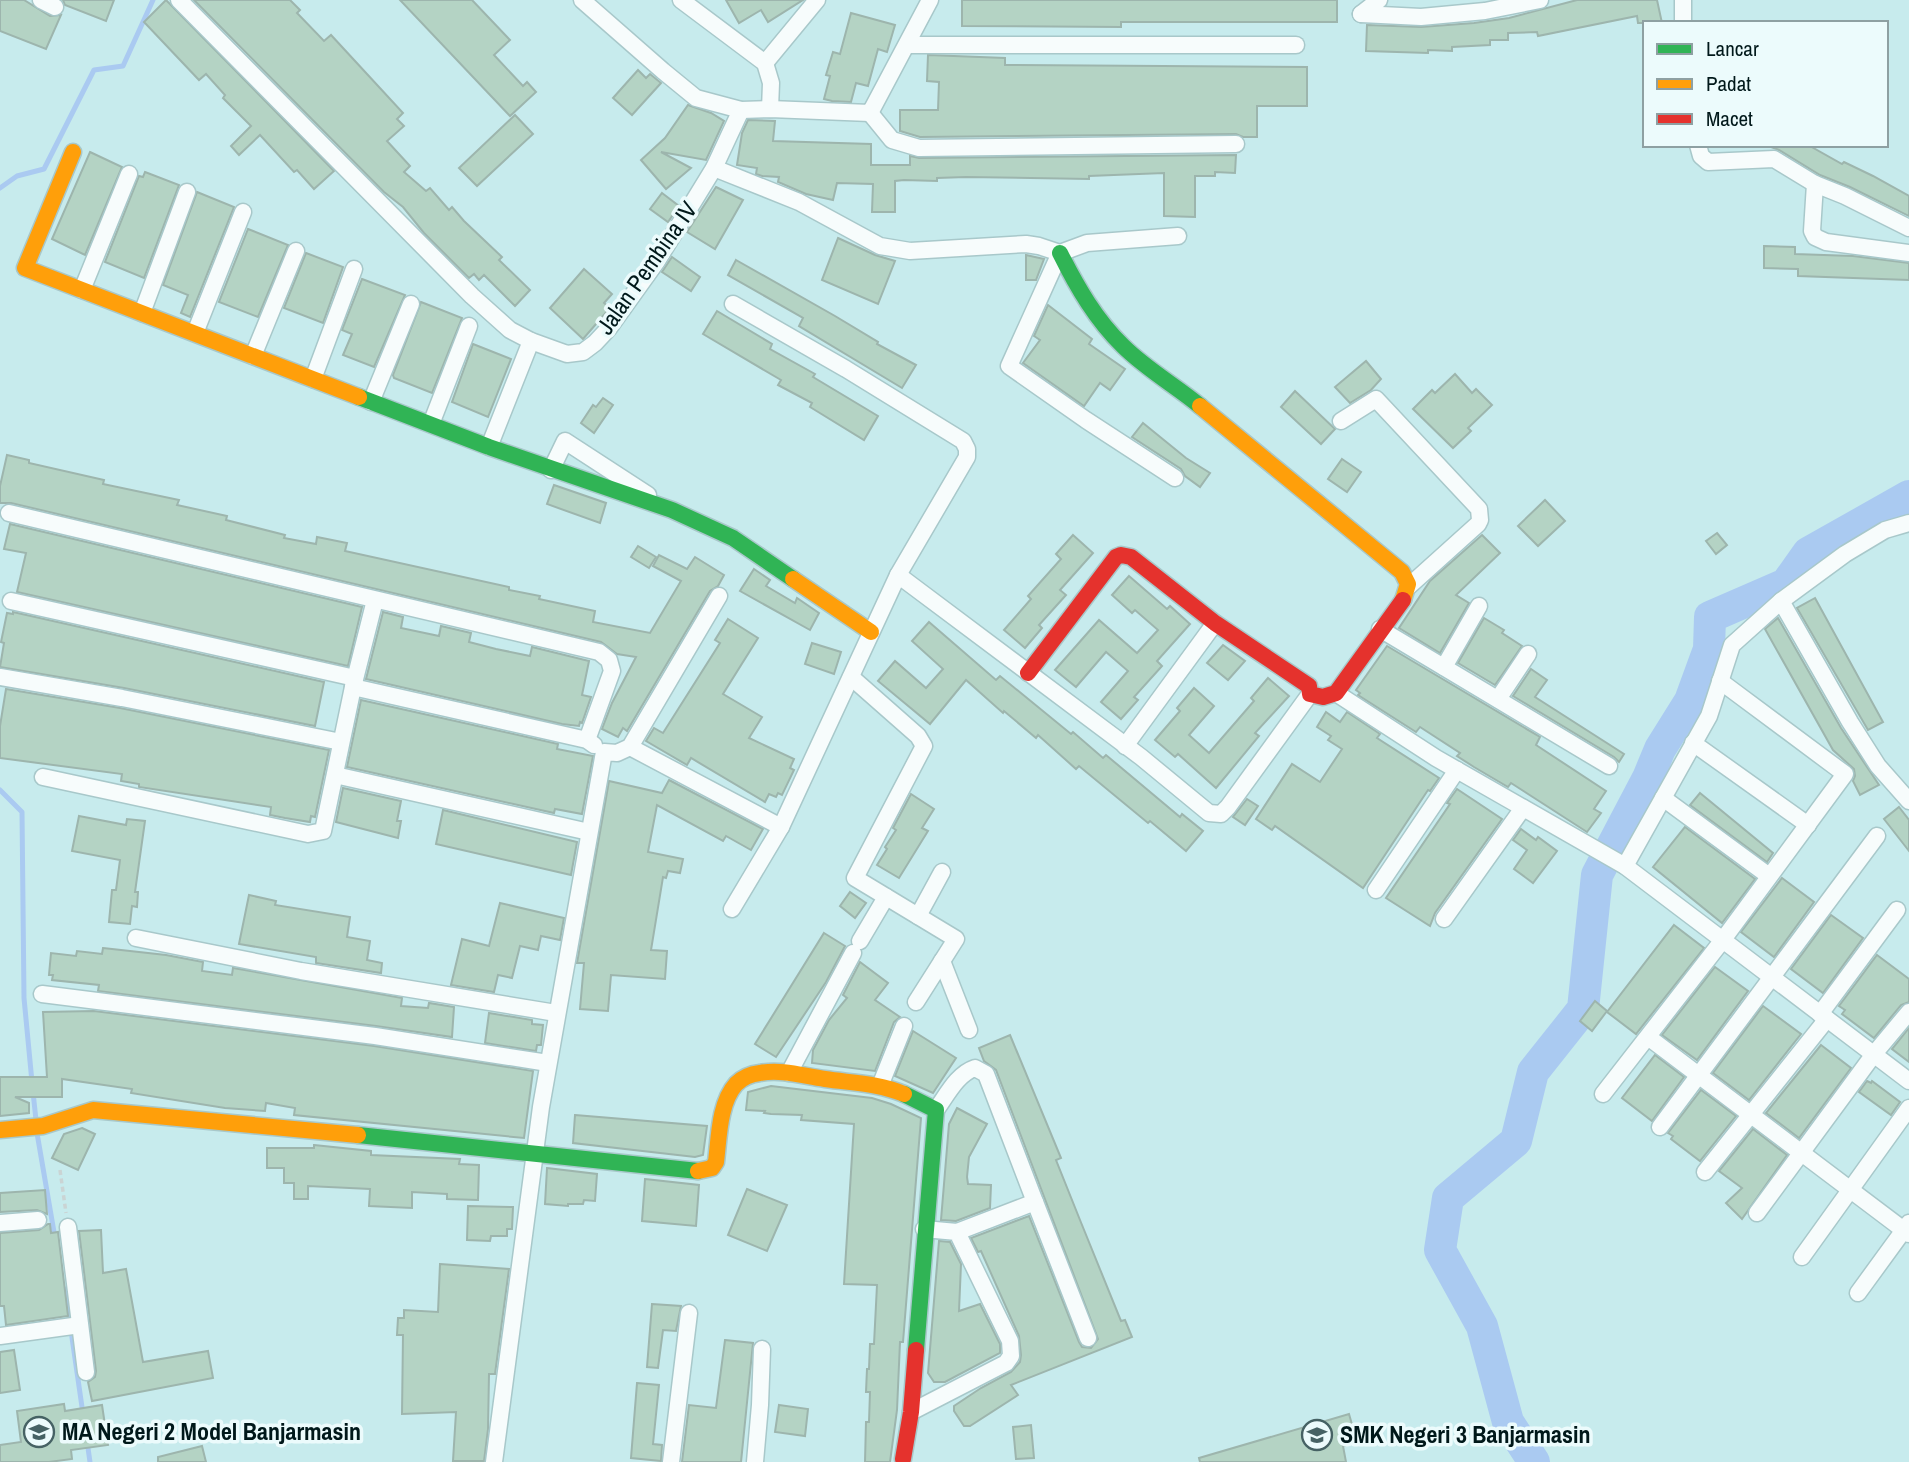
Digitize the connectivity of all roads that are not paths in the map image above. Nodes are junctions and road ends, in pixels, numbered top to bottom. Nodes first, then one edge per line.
1 (179, 0) edge
2 (582, 0) edge
3 (681, 0) edge
4 (817, 0) edge
5 (930, 0) edge
6 (1379, 0) edge
7 (1463, 0) edge
8 (1540, 0) edge
9 (1683, 0) edge
10 (1485, 11) junction
11 (1683, 21) edge
12 (907, 45) junction
13 (1296, 46) dead end
14 (765, 63) junction
15 (770, 109) junction
16 (741, 110) junction
17 (870, 113) junction
18 (1236, 144) dead end
19 (1699, 147) edge
20 (73, 152) dead end
21 (714, 167) junction
22 (130, 174) dead end
23 (1815, 184) junction
24 (187, 192) dead end
25 (243, 212) dead end
26 (1909, 228) edge
27 (1178, 236) dead end
28 (296, 251) dead end
29 (1060, 253) junction
30 (1909, 253) edge
31 (354, 269) dead end
32 (82, 290) junction
33 (411, 304) dead end
34 (733, 304) dead end
35 (142, 313) junction
36 (469, 326) dead end
37 (195, 333) junction
38 (531, 341) junction
39 (253, 356) junction
40 (313, 379) junction
41 (371, 402) junction
42 (1341, 421) dead end
43 (430, 424) junction
44 (489, 447) junction
45 (551, 470) junction
46 (1175, 478) dead end
47 (673, 510) junction
48 (9, 513) dead end
49 (1909, 523) edge
50 (898, 575) junction
51 (1408, 587) junction
52 (719, 596) dead end
53 (374, 600) junction
54 (11, 601) dead end
55 (1781, 601) junction
56 (1479, 606) dead end
57 (1215, 623) junction
58 (1380, 629) junction
59 (871, 632) junction
60 (1528, 654) dead end
61 (1444, 667) junction
62 (1028, 673) junction
63 (0, 677) edge
64 (851, 677) junction
65 (1720, 681) junction
66 (354, 683) junction
67 (1336, 693) junction
68 (1310, 694) junction
69 (1498, 699) junction
70 (587, 740) junction
71 (341, 743) junction
72 (1693, 743) junction
73 (1125, 746) junction
74 (630, 747) junction
75 (604, 752) junction
76 (1609, 766) dead end
77 (1457, 770) junction
78 (335, 775) junction
79 (43, 777) dead end
80 (1663, 798) junction
81 (1909, 800) edge
82 (1523, 808) junction
83 (1808, 825) junction
84 (781, 827) junction
85 (589, 832) junction
86 (1877, 836) dead end
87 (1619, 863) junction
88 (942, 872) dead end
89 (1769, 876) junction
90 (1376, 890) dead end
91 (886, 897) junction
92 (732, 909) dead end
93 (1897, 910) dead end
94 (918, 916) junction
95 (1444, 919) dead end
96 (136, 938) dead end
97 (1722, 942) junction
98 (942, 961) junction
99 (1772, 979) junction
100 (41, 994) dead end
101 (916, 1002) dead end
102 (1909, 1012) edge
103 (556, 1013) junction
104 (1823, 1016) junction
105 (904, 1026) dead end
106 (969, 1030) dead end
107 (1648, 1037) junction
108 (1874, 1054) junction
109 (548, 1063) junction
110 (789, 1073) junction
111 (1699, 1076) junction
112 (1909, 1081) edge
113 (880, 1086) junction
114 (1603, 1094) dead end
115 (1909, 1108) edge
116 (936, 1110) junction
117 (1750, 1115) junction
118 (1660, 1127) dead end
119 (0, 1130) edge
120 (535, 1152) junction
121 (1802, 1153) junction
122 (1705, 1172) dead end
123 (1850, 1190) junction
124 (1035, 1202) junction
125 (1757, 1213) dead end
126 (38, 1220) dead end
127 (0, 1223) edge
128 (68, 1227) road end
129 (924, 1229) junction
130 (1907, 1229) edge
131 (957, 1232) junction
132 (1802, 1257) dead end
133 (1858, 1293) dead end
134 (690, 1312) dead end
135 (72, 1326) junction
136 (0, 1336) edge
137 (1088, 1338) dead end
138 (762, 1349) dead end
139 (86, 1372) dead end
140 (911, 1412) junction
141 (904, 1459) dead end
142 (494, 1462) edge
143 (671, 1462) edge
144 (755, 1462) edge

1 - 38 street, Jalan Pembina IV
2 - 16 street
3 - 14 street
4 - 14 street
5 - 12 street
6 - 10 street
7 - 10 street
8 - 10 street
9 - 11 street
12 - 13 street
12 - 17 street
14 - 15 street
15 - 16 street
15 - 17 street
16 - 21 street, Jalan Pembina IV
17 - 18 street
19 - 23 street
20 - 32 street
21 - 29 street
21 - 38 street, Jalan Pembina IV
22 - 32 street
23 - 26 street
23 - 30 street
24 - 35 street
25 - 37 street
27 - 29 street
28 - 39 street
29 - 46 street
29 - 51 street
31 - 40 street
32 - 35 street
33 - 41 street
34 - 50 street
35 - 37 street
36 - 43 street
37 - 39 street
38 - 44 street
39 - 40 street
40 - 41 street
41 - 43 street
42 - 51 street
43 - 44 street
44 - 45 street
45 - 47 street
45 - 47 street
47 - 59 street
48 - 53 street
49 - 55 street
50 - 59 street
50 - 62 street
51 - 58 street
52 - 74 street
53 - 66 street
53 - 70 street
54 - 66 street
55 - 65 street
55 - 81 street
56 - 61 street
57 - 62 street
57 - 68 street
57 - 73 street
58 - 61 street
58 - 67 street
59 - 64 street
60 - 69 street
61 - 69 street
62 - 73 street
63 - 71 street
64 - 84 street
64 - 91 street
65 - 72 street
65 - 83 street
66 - 70 street
66 - 71 street
67 - 68 street
67 - 77 street
68 - 73 street
69 - 76 street
70 - 75 street
71 - 78 street
72 - 80 street
72 - 83 street
74 - 75 street
74 - 84 street
75 - 85 street
77 - 82 street
77 - 90 street
78 - 79 street
78 - 85 street
80 - 87 street
80 - 89 street
82 - 87 street
82 - 95 street
83 - 89 street
84 - 92 street
85 - 103 street
86 - 99 street
87 - 97 street
88 - 94 street
89 - 97 street
91 - 94 street
91 - 110 street
93 - 104 street
94 - 98 street
96 - 103 street
97 - 99 street
97 - 107 street
98 - 101 street
98 - 106 street
99 - 104 street
99 - 111 street
100 - 109 street
102 - 108 street
103 - 109 street
104 - 108 street
104 - 117 street
105 - 113 street
107 - 111 street
107 - 114 street
108 - 112 street
108 - 121 street
109 - 120 street
110 - 113 street
110 - 120 street
111 - 117 street
111 - 118 street
113 - 116 street
115 - 123 street
116 - 124 street
116 - 129 street
117 - 121 street
117 - 122 street
119 - 120 street
120 - 142 street
121 - 123 street
121 - 125 street
123 - 130 street
123 - 132 street
124 - 131 street
124 - 137 street
126 - 127 street
128 - 135 street
129 - 131 street
129 - 140 street
130 - 133 street
131 - 140 street
134 - 143 street
135 - 136 street
135 - 139 street
138 - 144 street
140 - 141 street

